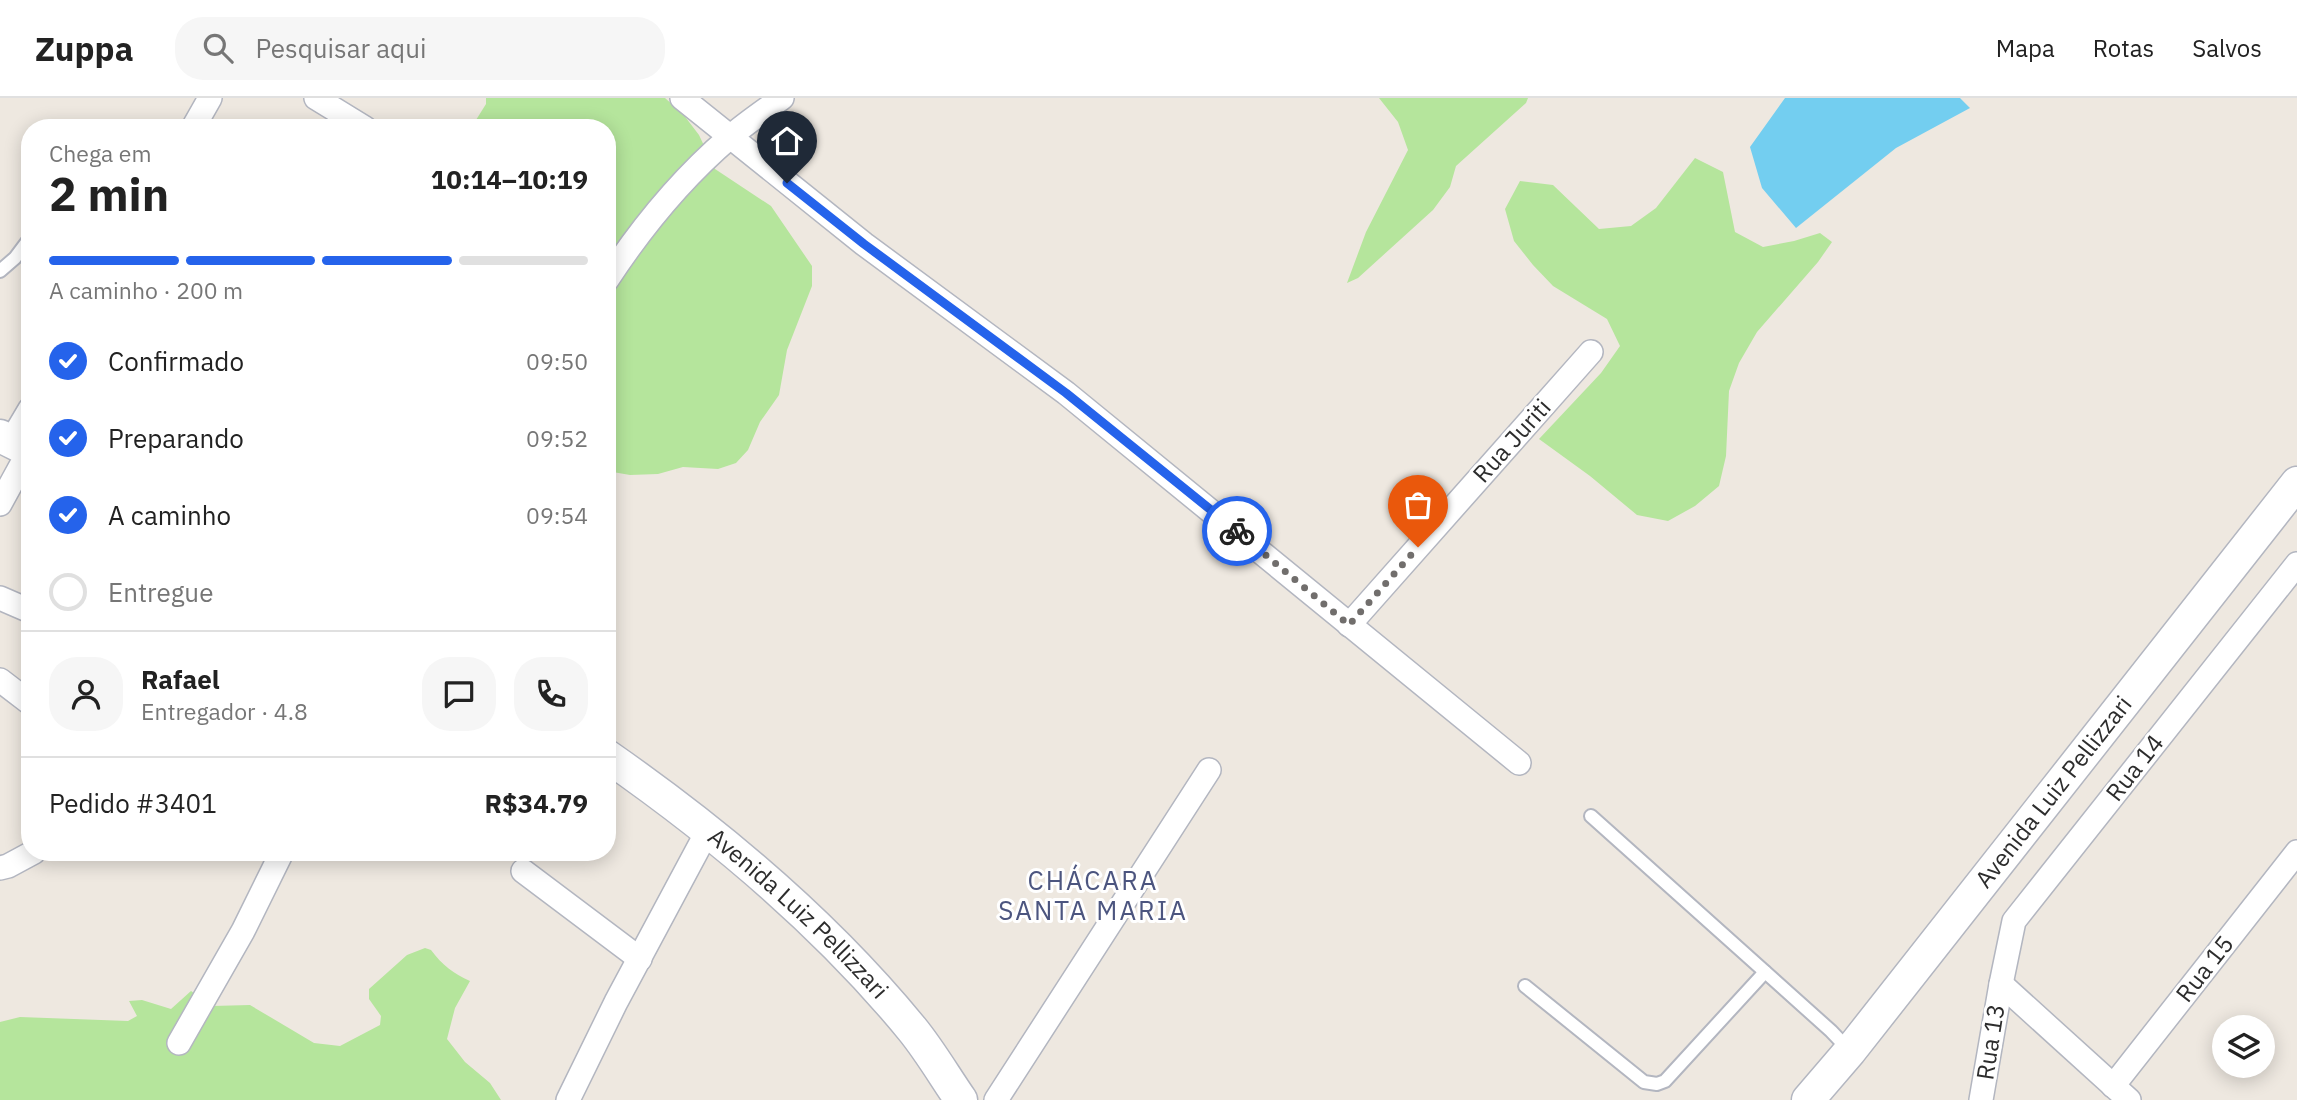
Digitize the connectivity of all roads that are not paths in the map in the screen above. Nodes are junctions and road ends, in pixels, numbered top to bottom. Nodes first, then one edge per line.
1 (210, 98) edge
2 (316, 98) edge
3 (682, 98) edge
4 (782, 98) edge
5 (198, 119) edge
6 (350, 119) edge
7 (730, 137) junction
8 (21, 250) edge
9 (616, 267) edge
10 (0, 271) edge
11 (1591, 352) dead end
12 (18, 445) edge
13 (2297, 483) edge
14 (0, 504) edge
15 (2297, 564) edge
16 (0, 598) edge
17 (21, 607) edge
18 (1349, 625) junction
19 (0, 680) edge
20 (21, 697) edge
21 (616, 763) edge
22 (1519, 763) dead end
23 (1209, 770) dead end
24 (1591, 816) dead end
25 (707, 832) junction
26 (2297, 852) edge
27 (21, 859) edge
28 (278, 861) edge
29 (0, 868) edge
30 (523, 870) dead end
31 (640, 959) junction
32 (1765, 972) junction
33 (2001, 984) junction
34 (1525, 986) dead end
35 (179, 1044) dead end
36 (1850, 1051) junction
37 (2121, 1093) edge
38 (568, 1100) edge
39 (961, 1100) edge
40 (996, 1100) edge
41 (1808, 1100) edge
42 (1981, 1100) edge

1 - 5 street
2 - 6 street
3 - 7 street
4 - 7 street
7 - 9 street
7 - 18 street
8 - 10 lane
11 - 18 street, Rua Juriti
12 - 14 street
13 - 36 main road, Avenida Luiz Pellizzari
15 - 33 street, Rua 14
16 - 17 street
18 - 22 street
19 - 20 street
21 - 25 main road, Avenida Luiz Pellizzari
23 - 40 street
24 - 32 lane
25 - 31 street
25 - 39 main road, Avenida Luiz Pellizzari
26 - 37 street, Rua 15
27 - 29 street
28 - 35 street
30 - 31 street
31 - 38 street
32 - 34 lane
32 - 36 lane
33 - 37 street
33 - 42 street, Rua 13
36 - 41 main road, Avenida Luiz Pellizzari

